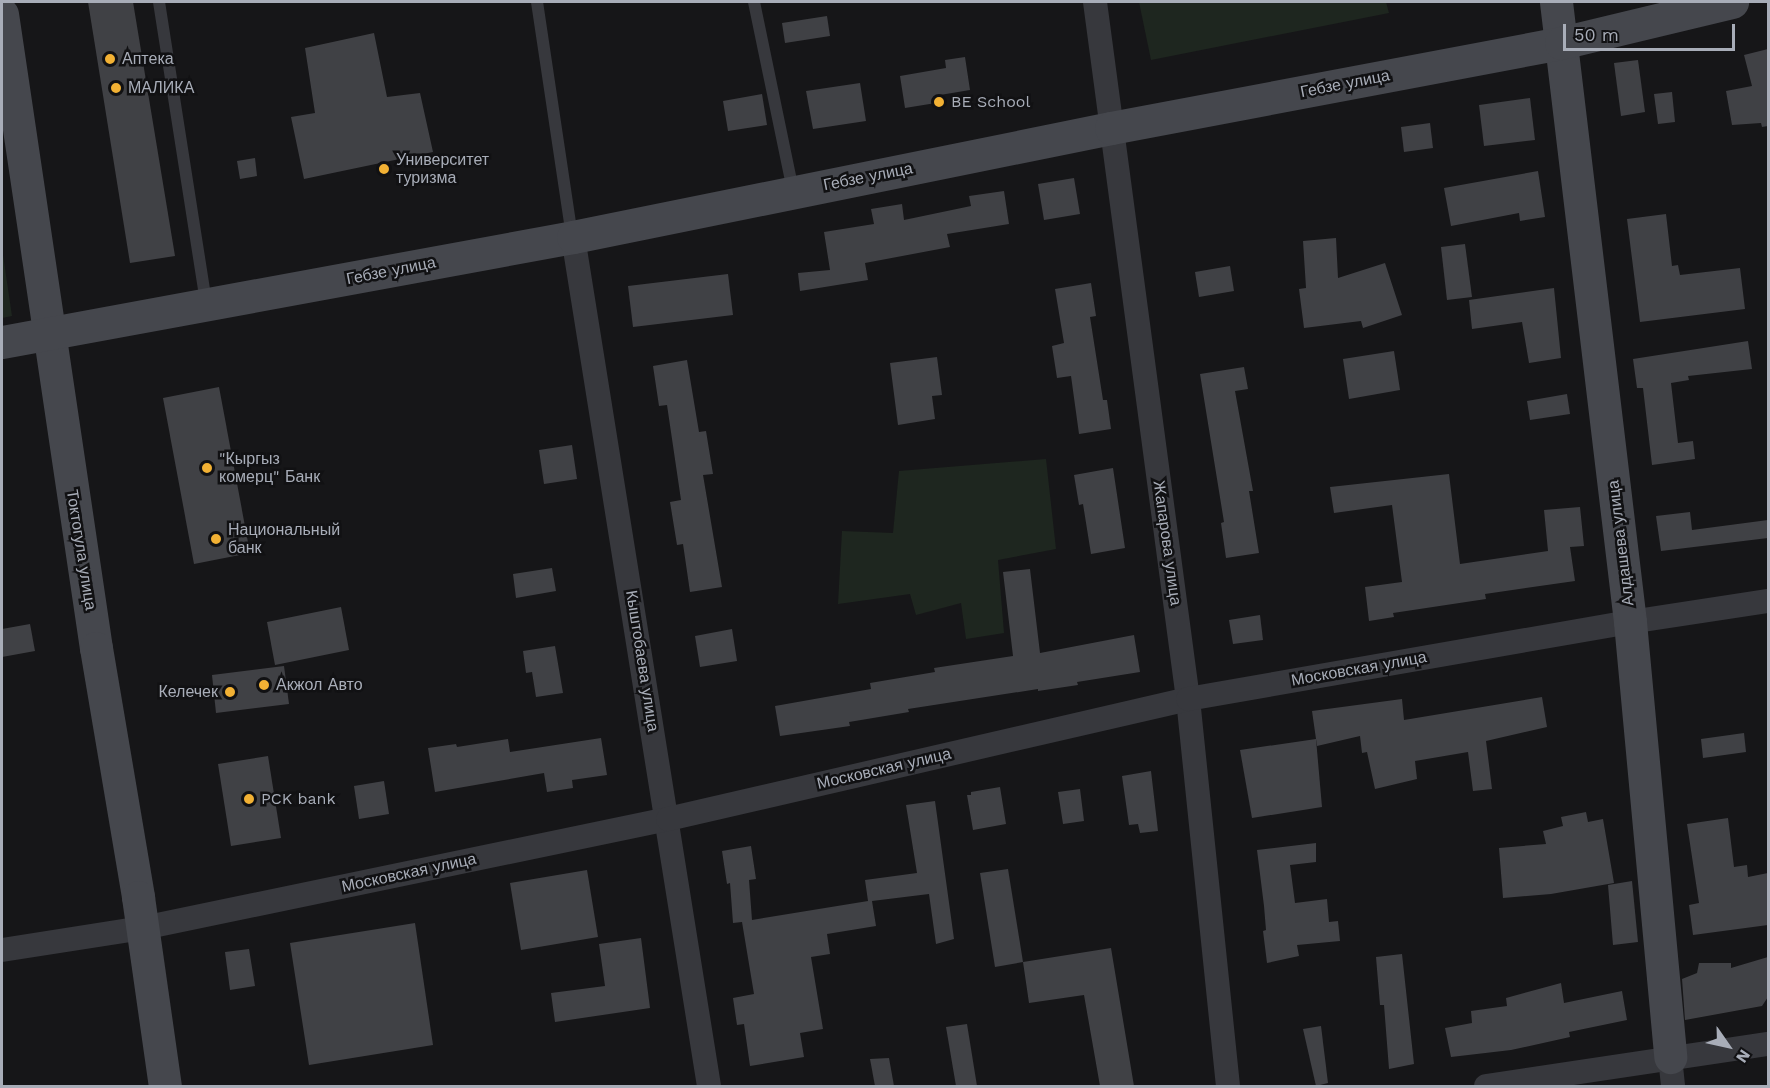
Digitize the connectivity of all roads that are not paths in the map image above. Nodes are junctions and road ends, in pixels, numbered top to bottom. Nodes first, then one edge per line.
1 (159, 2) edge
2 (537, 2) edge
3 (754, 2) edge
4 (1095, 2) edge
5 (1556, 2) edge
6 (1732, 2) edge
7 (2, 14) edge
8 (1561, 43) junction
9 (1111, 128) junction
10 (794, 192) junction
11 (573, 237) junction
12 (206, 305) junction
13 (50, 333) junction
14 (2, 342) edge
15 (1768, 600) edge
16 (1630, 622) junction
17 (1188, 699) junction
18 (668, 819) junction
19 (143, 928) junction
20 (2, 950) edge
21 (1768, 1044) edge
22 (1672, 1072) edge
23 (165, 1086) edge
24 (709, 1086) edge
25 (1228, 1086) edge
26 (1486, 1086) edge

1 - 12 lane
2 - 11 lane
3 - 10 lane
4 - 9 street, Жапарова улица
5 - 8 main road, Алдашева улица
6 - 8 main road, Гебзе улица
7 - 13 main road, Токтогула улица
8 - 9 main road, Гебзе улица
8 - 16 main road, Алдашева улица
9 - 10 main road, Гебзе улица
9 - 17 street, Жапарова улица
10 - 11 main road, Гебзе улица
11 - 12 main road, Гебзе улица
11 - 18 street, Кыштобаева улица
12 - 13 main road, Гебзе улица
13 - 14 main road, Гебзе улица
13 - 19 main road, Токтогула улица
15 - 16 street, Московская улица
16 - 17 street, Московская улица
16 - 22 main road, Алдашева улица
17 - 18 street, Московская улица
17 - 25 street, Жапарова улица
18 - 19 street, Московская улица
18 - 24 street, Кыштобаева улица
19 - 20 street, Московская улица
19 - 23 main road, Токтогула улица
21 - 22 street
22 - 26 street

